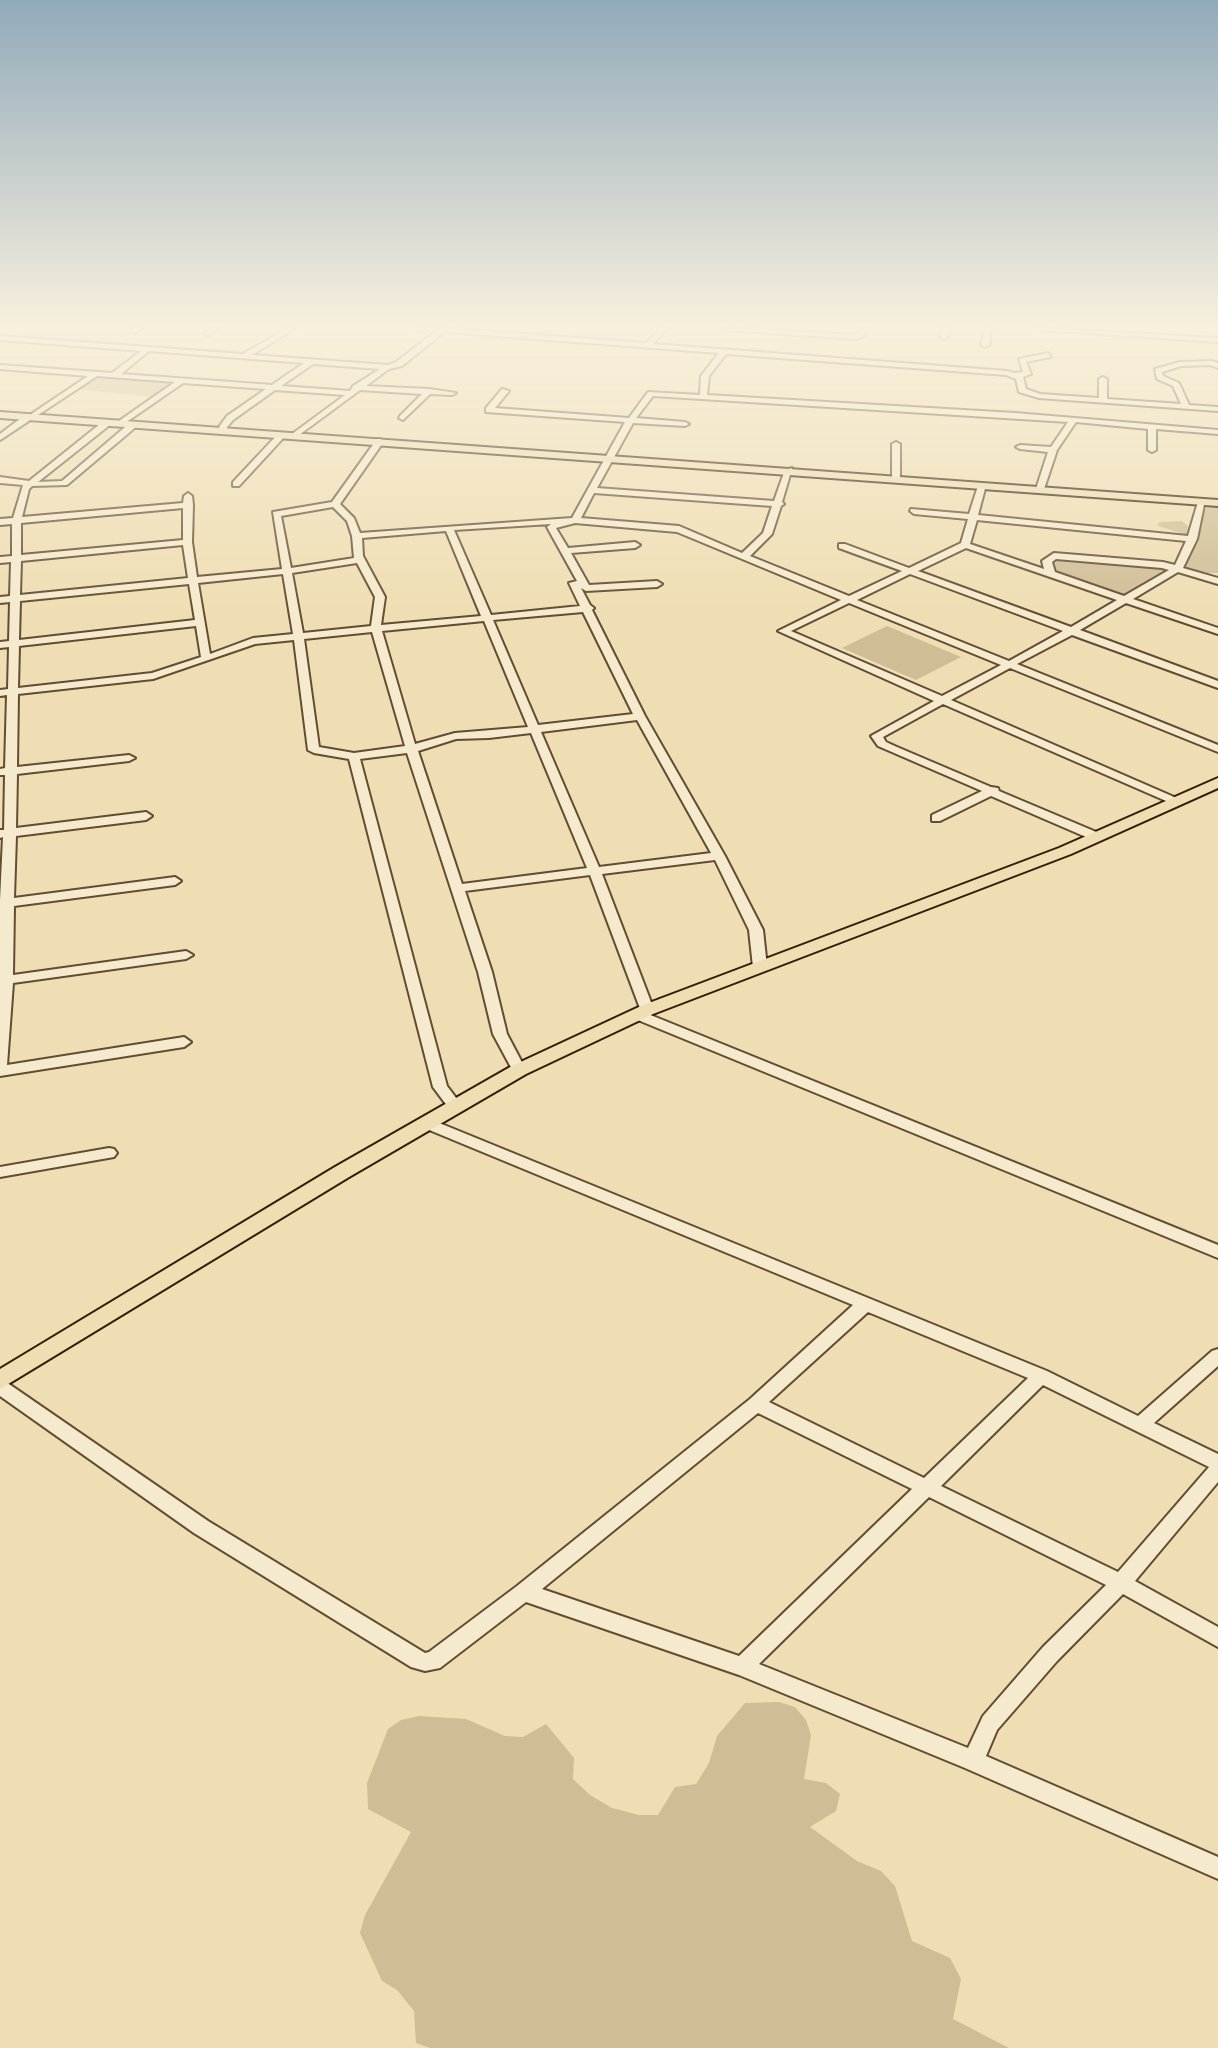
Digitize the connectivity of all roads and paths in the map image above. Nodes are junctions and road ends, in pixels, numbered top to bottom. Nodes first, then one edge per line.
1 (21, 424) edge
2 (106, 424) edge
3 (124, 424) edge
4 (128, 424) junction
5 (225, 424) edge
6 (311, 424) edge
7 (629, 424) edge
8 (677, 424) edge
9 (685, 424) dead end
10 (1071, 424) edge
11 (1093, 424) edge
12 (1152, 428) junction
13 (224, 430) junction
14 (1218, 432) edge
15 (282, 435) junction
16 (295, 436) junction
17 (0, 438) edge
18 (380, 441) junction
19 (896, 444) dead end
20 (1020, 447) dead end
21 (1053, 450) junction
22 (1152, 450) dead end
23 (611, 457) junction
24 (789, 470) junction
25 (896, 478) junction
26 (0, 480) edge
27 (236, 484) dead end
28 (982, 485) junction
29 (28, 486) junction
30 (1040, 489) junction
31 (0, 490) edge
32 (592, 490) junction
33 (1202, 502) junction
34 (1218, 503) edge
35 (335, 504) junction
36 (780, 504) junction
37 (914, 511) dead end
38 (974, 517) junction
39 (17, 520) junction
40 (538, 520) junction
41 (575, 520) junction
42 (0, 522) edge
43 (449, 528) junction
44 (357, 536) junction
45 (1192, 539) junction
46 (187, 542) junction
47 (635, 545) dead end
48 (965, 545) junction
49 (842, 546) dead end
50 (565, 551) junction
51 (744, 557) junction
52 (17, 559) junction
53 (0, 560) edge
54 (359, 560) junction
55 (1178, 568) junction
56 (907, 570) junction
57 (288, 571) junction
58 (1050, 573) junction
59 (193, 580) junction
60 (1218, 581) edge
61 (657, 584) dead end
62 (17, 598) junction
63 (850, 599) junction
64 (1128, 599) junction
65 (0, 600) edge
66 (589, 608) junction
67 (486, 617) junction
68 (198, 623) junction
69 (376, 628) junction
70 (1073, 630) junction
71 (1218, 631) edge
72 (299, 637) junction
73 (15, 643) junction
74 (0, 645) edge
75 (206, 659) junction
76 (1011, 664) junction
77 (1218, 685) edge
78 (13, 692) junction
79 (0, 693) edge
80 (945, 700) junction
81 (640, 716) junction
82 (899, 725) junction
83 (535, 729) junction
84 (412, 749) junction
85 (893, 749) junction
86 (1218, 749) edge
87 (354, 756) junction
88 (129, 758) dead end
89 (5, 771) edge
90 (1218, 782) edge
91 (994, 790) junction
92 (1177, 802) junction
93 (146, 816) dead end
94 (936, 818) dead end
95 (5, 833) edge
96 (1097, 837) junction
97 (719, 856) junction
98 (595, 872) junction
99 (175, 881) dead end
100 (457, 888) junction
101 (4, 904) edge
102 (186, 955) dead end
103 (760, 967) junction
104 (3, 981) edge
105 (642, 1013) junction
106 (184, 1042) dead end
107 (0, 1070) edge
108 (519, 1070) junction
109 (456, 1107) junction
110 (427, 1123) junction
111 (109, 1153) dead end
112 (0, 1172) edge
113 (1218, 1252) edge
114 (864, 1305) junction
115 (1218, 1356) edge
116 (1041, 1376) junction
117 (0, 1380) edge
118 (0, 1387) edge
119 (756, 1404) junction
120 (1140, 1425) junction
121 (1218, 1466) edge
122 (925, 1489) junction
123 (1121, 1583) junction
124 (524, 1592) junction
125 (1218, 1638) edge
126 (742, 1667) junction
127 (973, 1761) junction
128 (1218, 1868) edge

1 - 17 street
2 - 29 street
3 - 4 main road
4 - 13 main road
4 - 29 street
5 - 13 street
6 - 16 street
7 - 23 street
8 - 9 street
10 - 21 street
11 - 12 street
12 - 14 street
12 - 22 street
13 - 15 main road
15 - 16 main road
15 - 27 street
16 - 18 main road
18 - 23 main road
18 - 35 street
19 - 25 street
20 - 21 street
21 - 30 street
23 - 24 main road
23 - 32 street
24 - 25 main road
24 - 36 street
25 - 28 main road
26 - 29 street
28 - 30 main road
28 - 38 street
29 - 31 street
29 - 39 street
30 - 33 main road
32 - 36 street
32 - 41 street
33 - 34 main road
33 - 45 street
35 - 44 street
35 - 57 street
36 - 51 street
37 - 38 street
38 - 45 street
38 - 48 street
39 - 42 street
39 - 46 street
39 - 52 street
40 - 41 street
40 - 43 street
40 - 66 street
41 - 50 street
41 - 51 street
43 - 44 street
43 - 67 street
44 - 54 street
45 - 55 street
46 - 52 street
46 - 59 street
47 - 50 street
48 - 56 street
48 - 58 street
49 - 56 street
50 - 61 street
51 - 63 street
52 - 53 street
52 - 62 street
54 - 57 street
54 - 69 street
55 - 58 street
55 - 60 street
55 - 64 street
56 - 63 street
56 - 70 street
57 - 59 street
57 - 72 street
58 - 64 street
59 - 62 street
59 - 68 street
62 - 65 street
62 - 73 street
63 - 76 street
63 - 80 street
64 - 70 street
64 - 71 street
66 - 67 street
66 - 81 street
67 - 69 street
67 - 83 street
68 - 73 street
68 - 75 street
69 - 72 street
69 - 84 street
70 - 76 street
70 - 77 street
72 - 75 street
72 - 87 street
73 - 74 street
73 - 78 street
75 - 78 street
76 - 80 street
76 - 86 street
78 - 79 street
78 - 89 street
80 - 82 street
80 - 92 street
81 - 83 street
81 - 97 street
82 - 85 street
82 - 85 street
83 - 84 street
83 - 98 street
84 - 87 street
84 - 100 street
85 - 91 street
87 - 109 street
88 - 89 street
89 - 95 street
90 - 92 main road
91 - 94 street
91 - 96 street
92 - 96 main road
93 - 95 street
95 - 101 street
96 - 103 main road
97 - 98 street
97 - 103 street
98 - 100 street
98 - 105 street
99 - 101 street
100 - 108 street
101 - 104 street
102 - 104 street
103 - 105 main road
104 - 107 street
105 - 108 main road
105 - 113 street
106 - 107 street
108 - 109 main road
109 - 110 main road
110 - 114 street
110 - 117 main road
111 - 112 street
114 - 116 street
114 - 119 street
115 - 120 street
116 - 120 street
116 - 122 street
118 - 124 street
119 - 122 street
119 - 124 street
120 - 121 street
121 - 123 street
122 - 123 street
122 - 126 street
123 - 125 street
123 - 127 street
124 - 126 street
126 - 127 street
127 - 128 street

